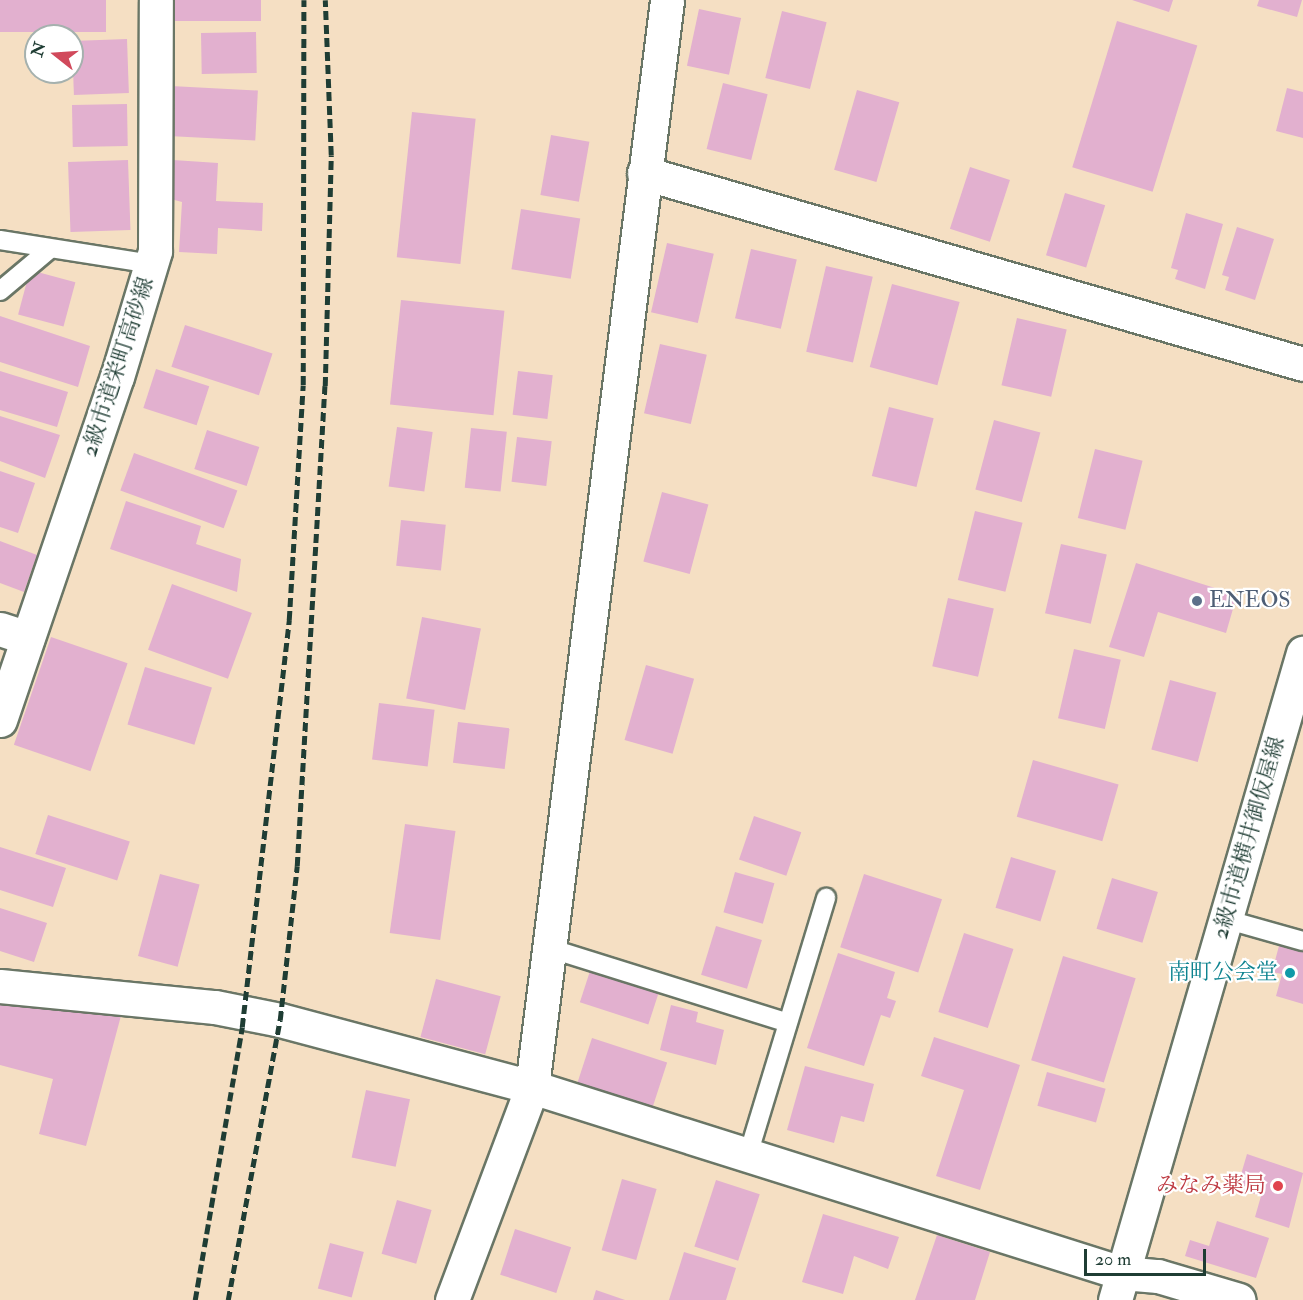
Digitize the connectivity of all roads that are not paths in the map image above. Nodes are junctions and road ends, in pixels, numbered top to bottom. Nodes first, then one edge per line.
1 (156, 0) edge
2 (667, 0) edge
3 (644, 173) junction
4 (0, 240) edge
5 (50, 249) junction
6 (151, 264) junction
7 (0, 291) edge
8 (1303, 364) edge
9 (14, 634) edge
10 (1303, 652) edge
11 (0, 720) edge
12 (826, 898) dead end
13 (1225, 919) junction
14 (1303, 941) edge
15 (549, 948) junction
16 (0, 986) edge
17 (788, 1023) junction
18 (532, 1087) junction
19 (748, 1155) junction
20 (1118, 1286) edge
21 (452, 1300) edge
22 (1239, 1300) edge

1 - 6 street, 2級市道栄町高砂線
2 - 3 street
3 - 8 street
3 - 15 street
4 - 5 lane
5 - 6 lane
5 - 7 lane
6 - 9 street, 2級市道栄町高砂線
9 - 11 street, 2級市道栄町高砂線
10 - 13 street, 2級市道横井御仮屋線
12 - 17 lane
13 - 14 lane
13 - 20 street, 2級市道横井御仮屋線
15 - 17 lane
15 - 18 street
16 - 18 street
17 - 19 lane
18 - 19 street
18 - 21 street
19 - 20 street
20 - 22 street

